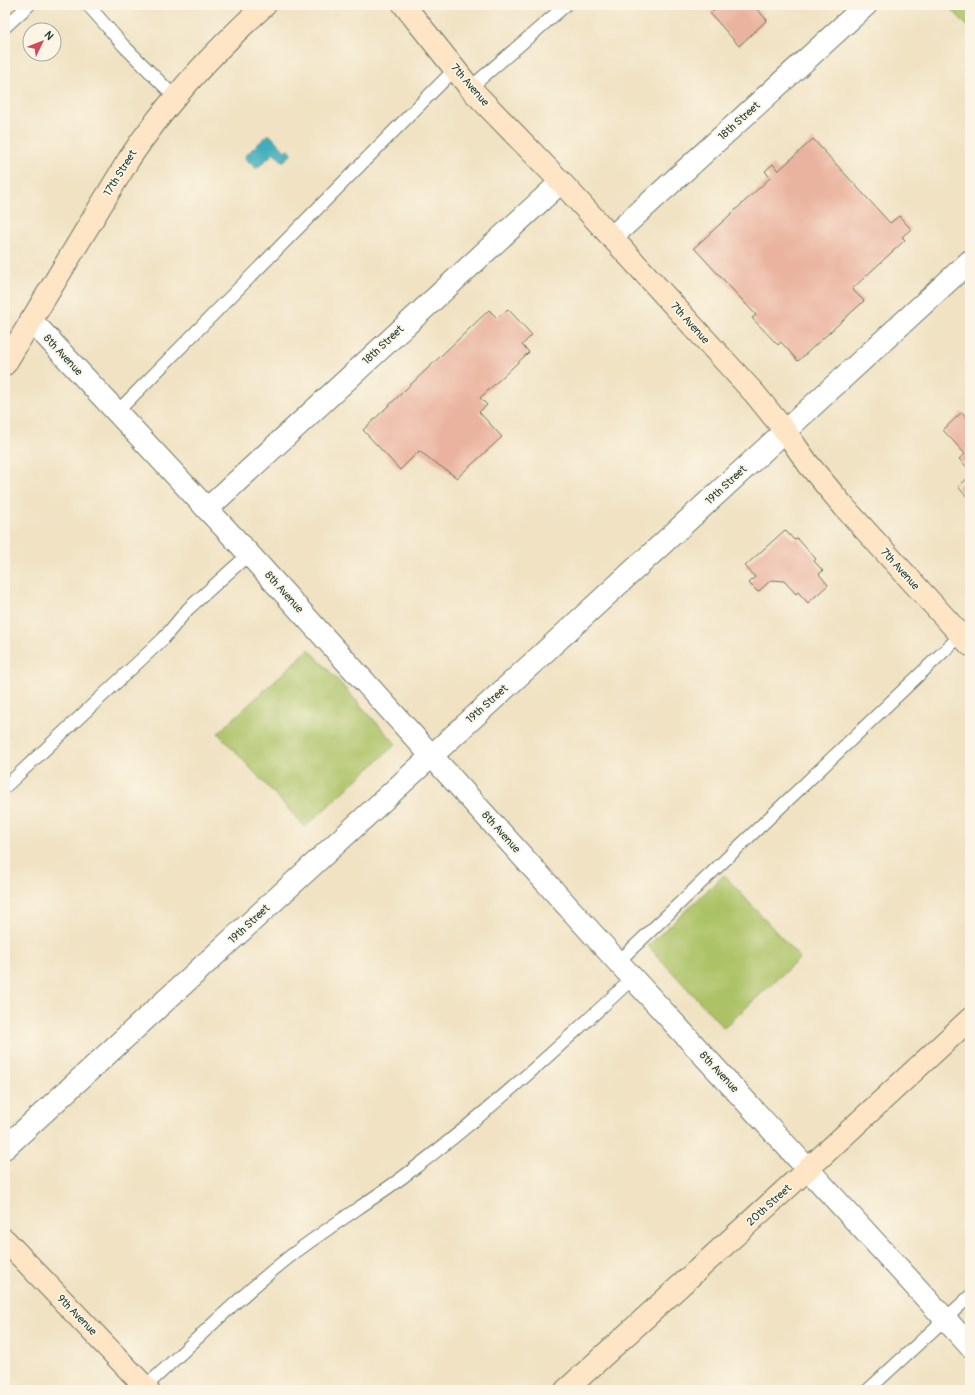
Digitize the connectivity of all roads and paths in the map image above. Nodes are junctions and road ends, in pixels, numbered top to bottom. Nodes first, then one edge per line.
1 (29, 5) edge
2 (88, 5) edge
3 (266, 5) edge
4 (404, 5) edge
5 (566, 5) edge
6 (866, 5) edge
7 (5, 27) edge
8 (455, 69) junction
9 (470, 88) junction
10 (174, 97) junction
11 (561, 182) junction
12 (612, 237) junction
13 (970, 261) edge
14 (31, 320) junction
15 (5, 364) edge
16 (116, 413) junction
17 (785, 431) junction
18 (206, 509) junction
19 (249, 554) junction
20 (965, 640) edge
21 (432, 755) junction
22 (5, 787) edge
23 (618, 962) junction
24 (633, 978) junction
25 (970, 1019) edge
26 (5, 1148) edge
27 (808, 1169) junction
28 (5, 1240) edge
29 (970, 1296) edge
30 (945, 1319) junction
31 (970, 1346) edge
32 (147, 1388) edge
33 (566, 1390) edge
34 (868, 1390) edge

1 - 7 lane
2 - 10 lane
3 - 10 street, 17th Street
4 - 8 street, 7th Avenue
5 - 9 lane
6 - 12 street, 18th Street
8 - 9 street, 7th Avenue
8 - 16 lane
9 - 11 street, 7th Avenue
10 - 14 street, 17th Street
11 - 12 street, 7th Avenue
11 - 18 street, 18th Street
12 - 17 street, 7th Avenue
13 - 17 street, 19th Street
14 - 15 street, 17th Street
14 - 16 street, 8th Avenue
16 - 18 street, 8th Avenue
17 - 20 street, 7th Avenue
17 - 21 street, 19th Street
18 - 19 street, 8th Avenue
19 - 21 street, 8th Avenue
19 - 22 lane
20 - 23 lane
21 - 23 street, 8th Avenue
21 - 26 street, 19th Street
23 - 24 street, 8th Avenue
24 - 27 street, 8th Avenue
24 - 32 lane
25 - 27 street, 20th Street
27 - 30 street, 8th Avenue
27 - 33 street, 20th Street
28 - 32 street, 9th Avenue
29 - 30 lane
30 - 31 street, 8th Avenue
30 - 34 lane

